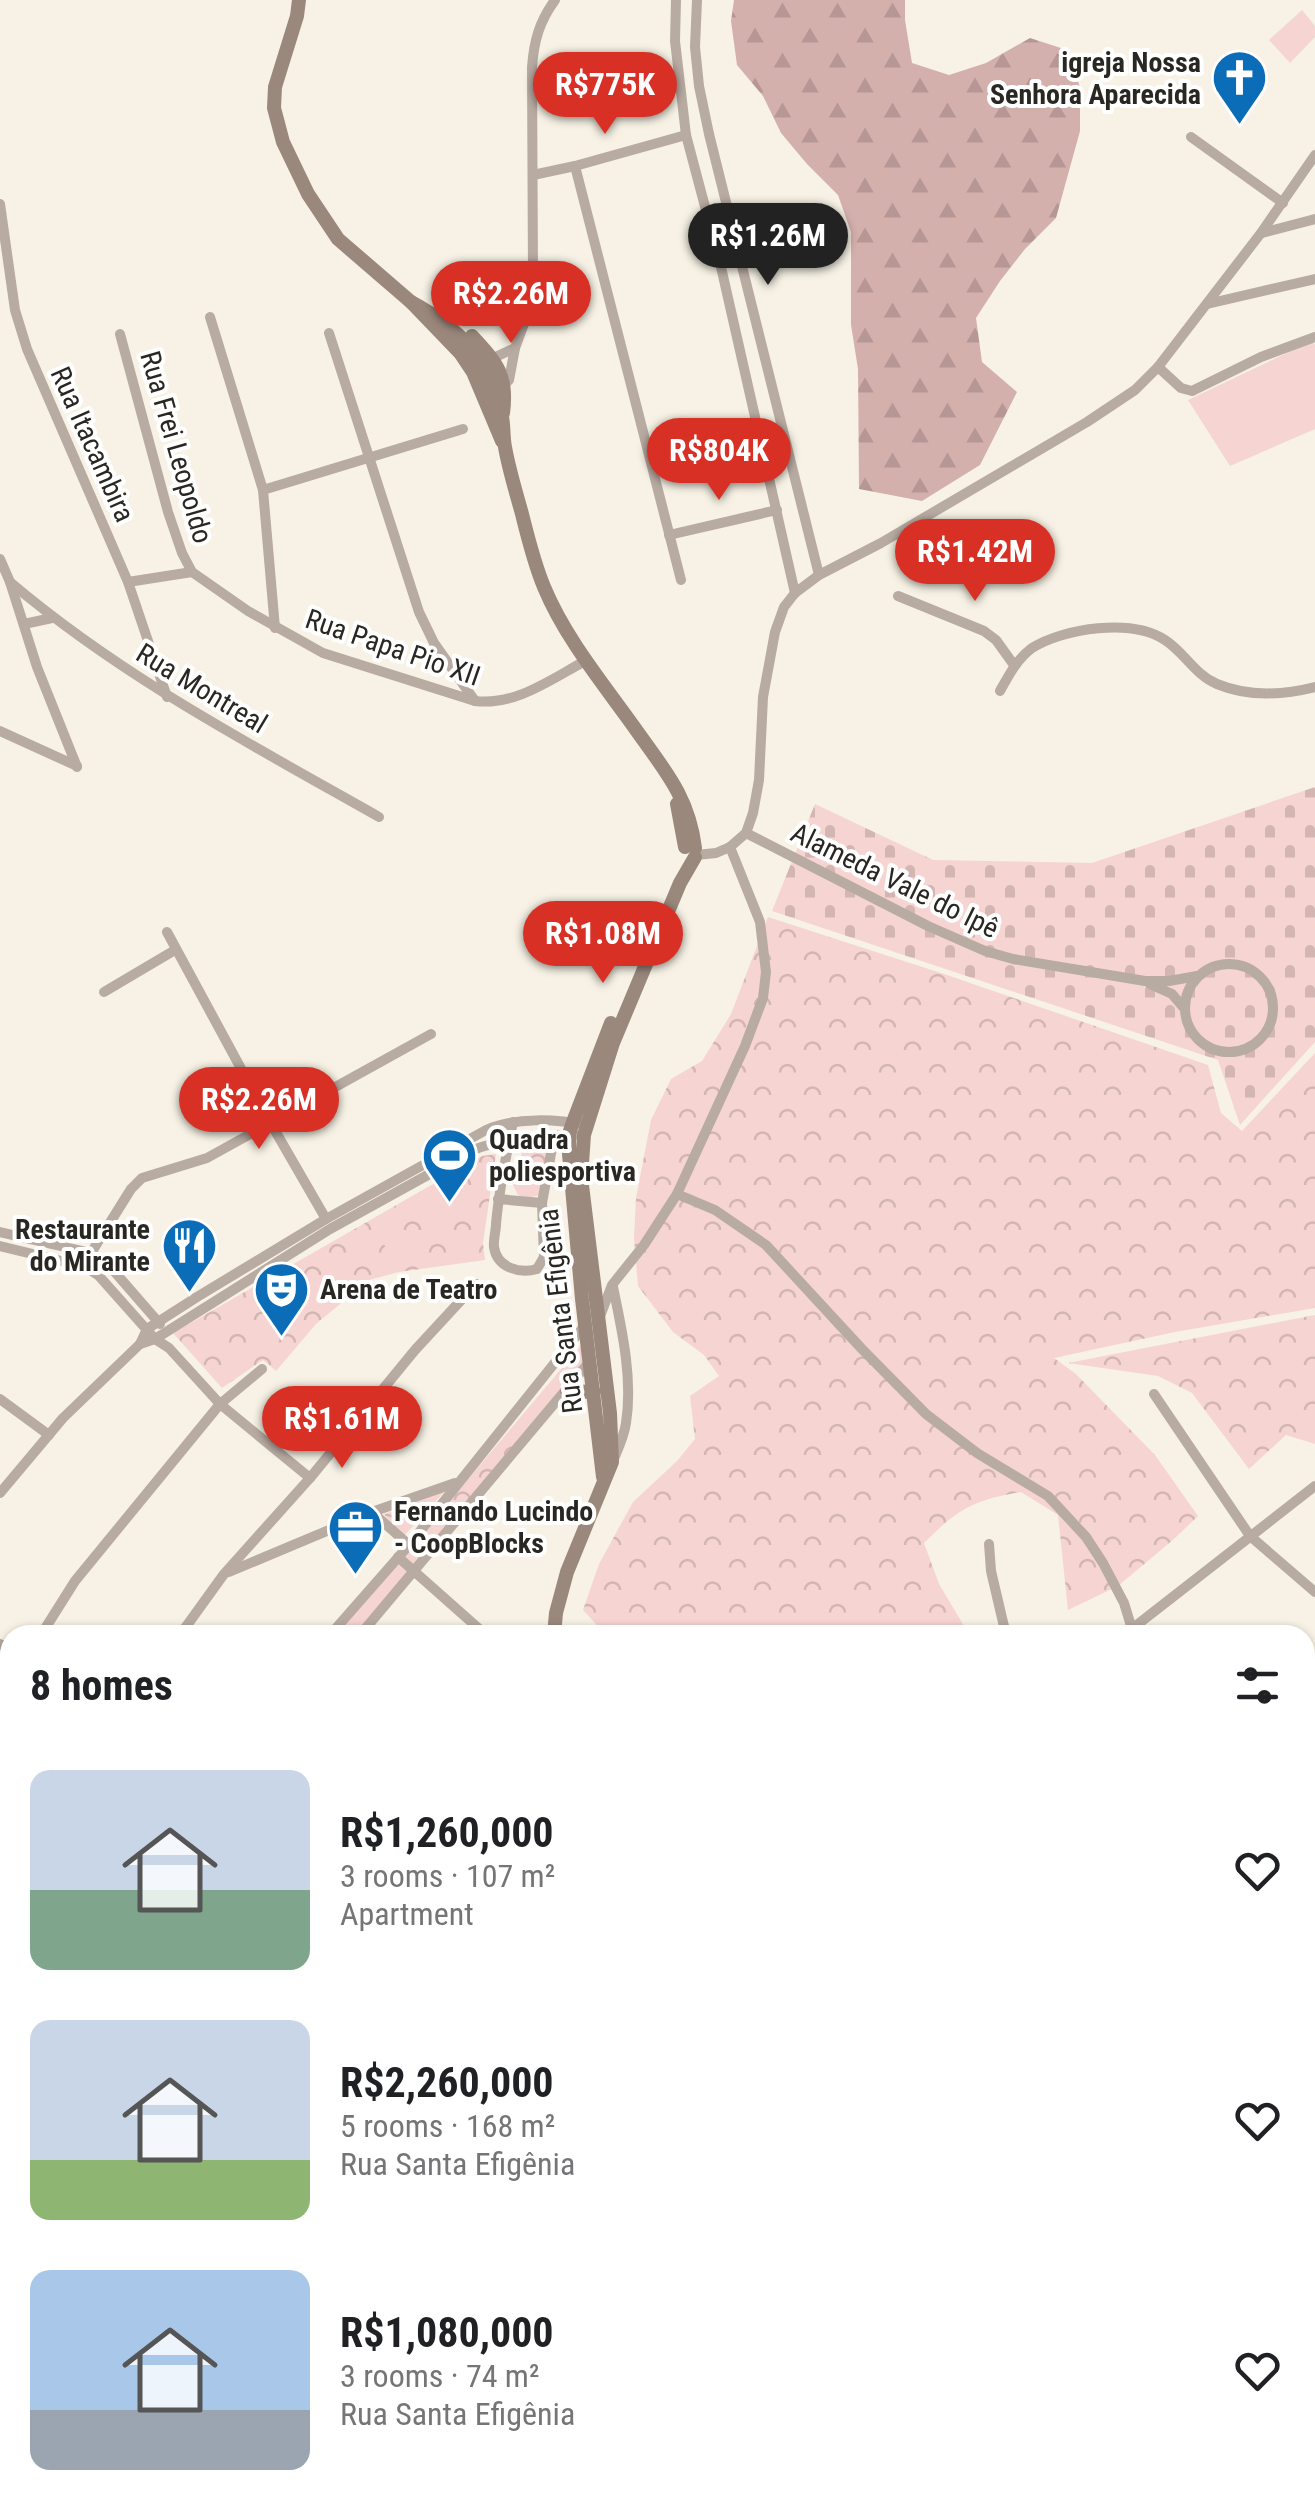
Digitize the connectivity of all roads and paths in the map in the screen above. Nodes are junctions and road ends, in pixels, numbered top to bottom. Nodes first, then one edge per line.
1 (299, 0) edge
2 (555, 0) edge
3 (676, 0) edge
4 (698, 0) edge
5 (686, 135) junction
6 (1192, 137) dead end
7 (1315, 155) edge
8 (575, 166) junction
9 (1311, 167) edge
10 (533, 175) junction
11 (1283, 203) junction
12 (0, 204) edge
13 (1315, 219) edge
14 (1, 222) edge
15 (1260, 233) junction
16 (740, 262) junction
17 (721, 266) junction
18 (1315, 279) edge
19 (411, 302) junction
20 (1206, 304) junction
21 (210, 317) dead end
22 (329, 332) dead end
23 (120, 334) dead end
24 (1315, 337) edge
25 (515, 348) junction
26 (483, 365) junction
27 (1158, 367) junction
28 (494, 389) junction
29 (463, 429) dead end
30 (504, 444) junction
31 (369, 458) junction
32 (263, 490) junction
33 (777, 510) junction
34 (807, 527) junction
35 (782, 533) junction
36 (670, 535) junction
37 (0, 559) edge
38 (192, 572) junction
39 (819, 576) junction
40 (682, 580) dead end
41 (10, 582) junction
42 (128, 582) junction
43 (795, 593) junction
44 (898, 596) dead end
45 (52, 618) junction
46 (24, 624) junction
47 (275, 628) junction
48 (586, 660) junction
49 (1014, 665) junction
50 (1315, 687) edge
51 (1000, 691) dead end
52 (167, 696) junction
53 (475, 701) junction
54 (0, 731) edge
55 (380, 817) dead end
56 (746, 833) junction
57 (730, 847) junction
58 (693, 852) junction
59 (167, 932) dead end
60 (175, 950) junction
61 (1197, 976) junction
62 (1145, 981) junction
63 (104, 992) dead end
64 (1184, 1008) junction
65 (431, 1034) dead end
66 (270, 1122) junction
67 (512, 1122) junction
68 (573, 1131) junction
69 (509, 1141) junction
70 (676, 1194) junction
71 (498, 1199) junction
72 (542, 1203) junction
73 (326, 1219) junction
74 (0, 1232) edge
75 (0, 1246) edge
76 (92, 1254) junction
77 (86, 1267) junction
78 (476, 1284) dead end
79 (612, 1285) junction
80 (592, 1322) junction
81 (162, 1327) junction
82 (147, 1329) junction
83 (155, 1339) junction
84 (140, 1344) junction
85 (601, 1346) junction
86 (169, 1348) junction
87 (591, 1360) junction
88 (262, 1369) dead end
89 (567, 1390) junction
90 (594, 1392) junction
91 (1154, 1394) dead end
92 (0, 1399) edge
93 (220, 1404) junction
94 (49, 1435) junction
95 (612, 1462) junction
96 (310, 1478) junction
97 (459, 1482) junction
98 (604, 1483) junction
99 (1315, 1486) edge
100 (0, 1493) edge
101 (372, 1512) junction
102 (1250, 1536) junction
103 (409, 1544) junction
104 (989, 1544) dead end
105 (398, 1557) junction
106 (415, 1570) junction
107 (224, 1574) junction
108 (1315, 1592) edge
109 (47, 1625) edge
110 (187, 1625) edge
111 (339, 1625) edge
112 (368, 1625) edge
113 (475, 1625) edge
114 (555, 1625) edge
115 (1004, 1625) edge
116 (1129, 1625) edge
117 (1141, 1625) edge

1 - 19 main road
2 - 10 street
3 - 5 street
4 - 16 street
5 - 8 street
5 - 17 street
6 - 11 street
7 - 9 street
8 - 10 street
8 - 36 street
9 - 11 street
10 - 25 street
11 - 15 street
12 - 14 street, Rua Itacambira
13 - 15 street
14 - 42 street, Rua Itacambira
15 - 20 street
16 - 17 street
16 - 34 street
17 - 33 street
18 - 20 street
19 - 26 main road
19 - 26 main road
20 - 27 street
21 - 32 street
22 - 31 street
23 - 38 street, Rua Frei Leopoldo
24 - 27 street
25 - 26 street
25 - 28 street
26 - 28 main road
26 - 28 main road
27 - 39 street
28 - 30 main road
28 - 30 main road
29 - 31 street
30 - 48 main road
31 - 32 street
31 - 53 street
32 - 47 street
33 - 35 street
33 - 36 street
34 - 35 street
34 - 39 street
35 - 43 street
36 - 40 street
37 - 41 street
38 - 42 street
38 - 47 street, Rua Papa Pio XII
39 - 43 street
41 - 45 street, Rua Montreal
41 - 46 street
42 - 52 street, Rua Itacambira
43 - 56 street
44 - 49 street
45 - 46 street
45 - 52 street, Rua Montreal
46 - 54 street
47 - 53 street, Rua Papa Pio XII
48 - 53 street, Rua Papa Pio XII
48 - 58 main road
49 - 50 street
49 - 51 street
52 - 55 street, Rua Montreal
56 - 57 street
56 - 62 street, Alameda Vale do Ipê
57 - 58 street
57 - 70 street
58 - 68 main road, Rua Santa Efigênia
59 - 60 street
60 - 63 street
60 - 66 street
61 - 62 street, Alameda Vale do Ipê
61 - 64 street
61 - 64 street
62 - 64 street, Alameda Vale do Ipê
65 - 66 street
66 - 73 street
66 - 76 street
67 - 68 street
67 - 69 street
67 - 73 street
68 - 69 street
68 - 72 street
68 - 80 main road, Rua Santa Efigênia
69 - 71 street
69 - 81 street
70 - 79 street
70 - 116 street
71 - 72 street
71 - 72 street
73 - 81 street
74 - 76 street
75 - 77 street
76 - 77 street
76 - 81 street
77 - 82 street
78 - 96 street
79 - 80 street
79 - 95 street
80 - 85 main road, Rua Santa Efigênia
80 - 87 main road, Rua Santa Efigênia
80 - 97 street
81 - 82 street
81 - 83 street
81 - 86 street
82 - 83 street
82 - 84 street
83 - 84 street
83 - 86 street
84 - 94 street
85 - 87 street
85 - 95 main road, Rua Santa Efigênia
86 - 93 street
87 - 89 street
87 - 90 main road, Rua Santa Efigênia
88 - 93 street
89 - 90 main road
89 - 106 street
90 - 98 main road, Rua Santa Efigênia
91 - 102 street
92 - 94 street
93 - 96 street
93 - 109 street
94 - 100 street
95 - 98 main road, Rua Santa Efigênia
96 - 107 street
97 - 101 street
97 - 103 street
98 - 114 main road, Rua Santa Efigênia
99 - 102 street
101 - 103 street
101 - 107 street
102 - 108 street
102 - 117 street
103 - 105 street
104 - 115 street
105 - 106 street
105 - 111 street
106 - 112 street
106 - 113 street
107 - 110 street

